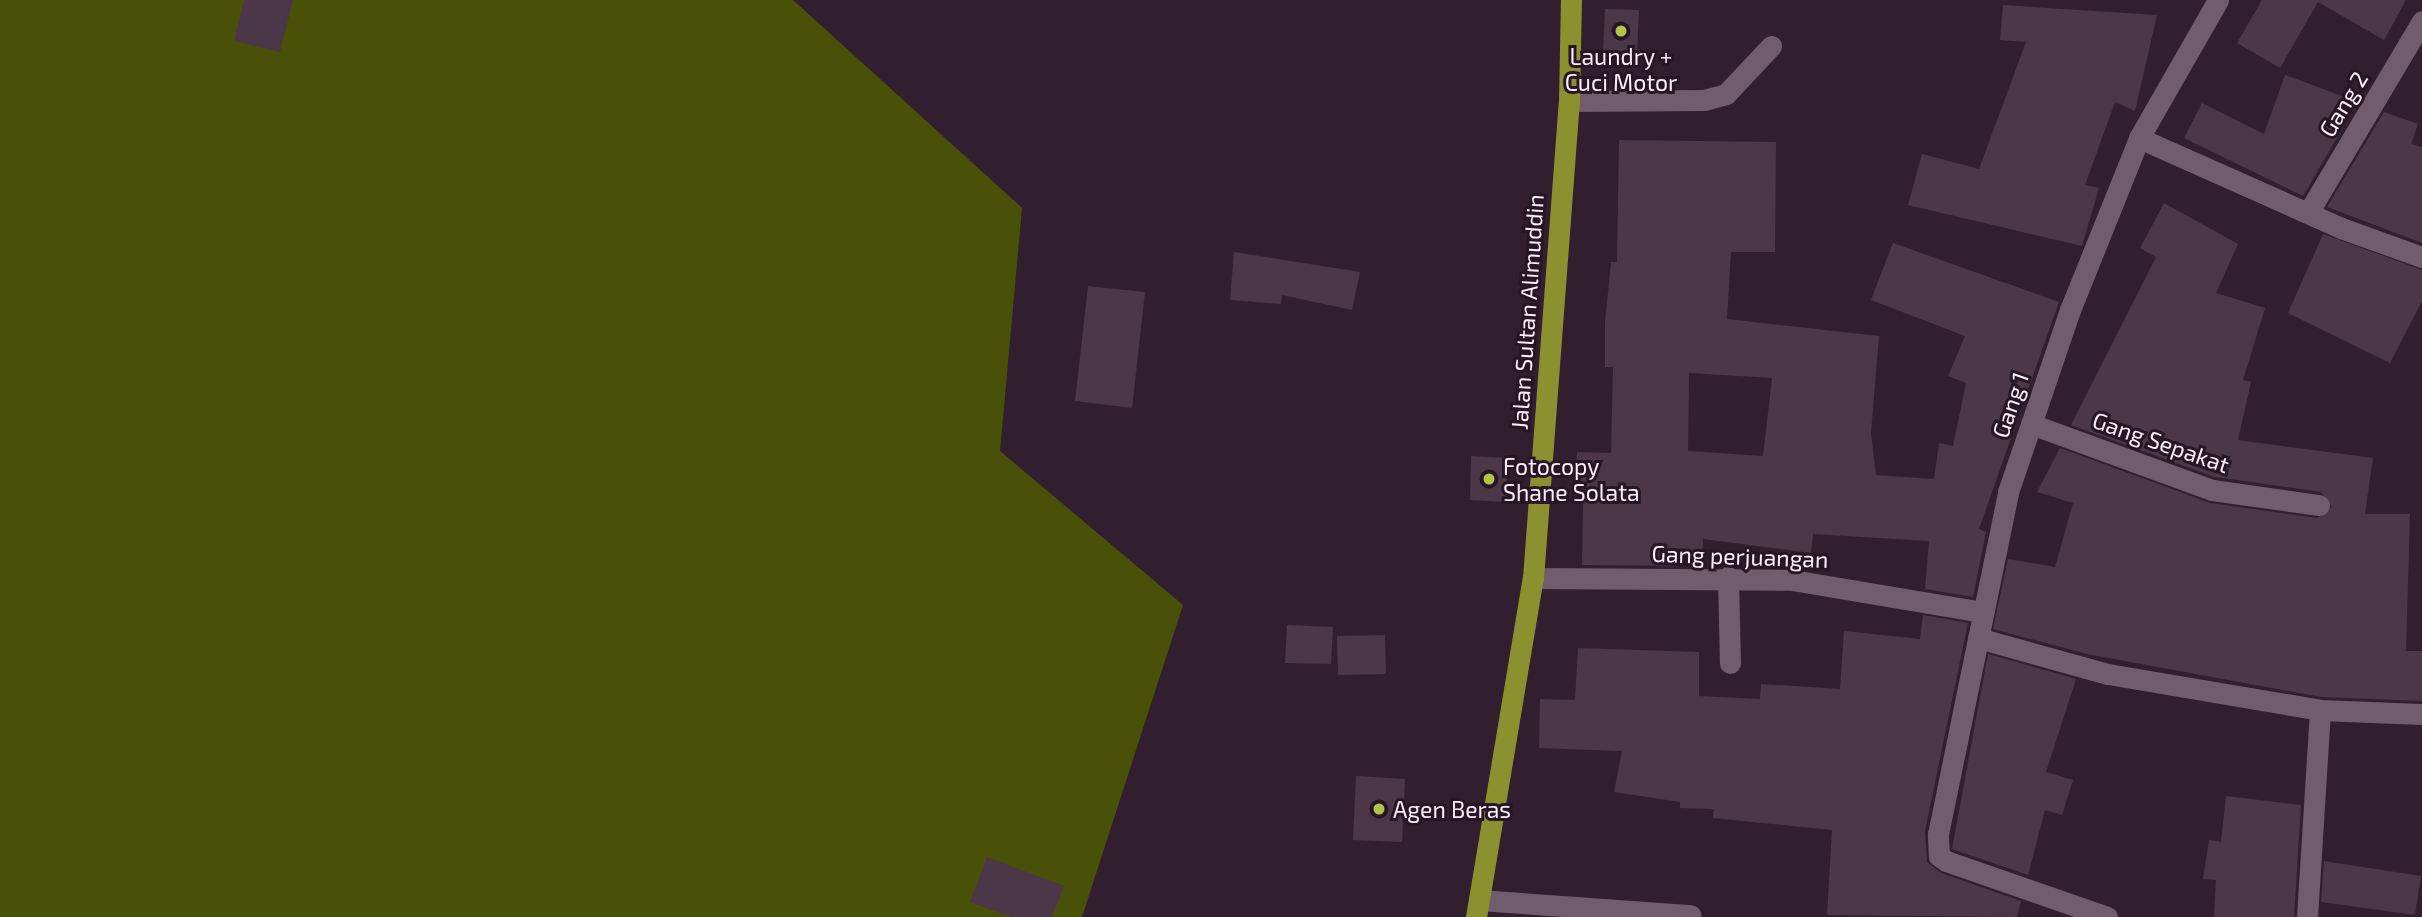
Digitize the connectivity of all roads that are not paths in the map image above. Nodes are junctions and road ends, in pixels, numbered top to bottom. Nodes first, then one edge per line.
1 (1570, 0) edge
2 (2218, 0) edge
3 (2422, 21) edge
4 (1771, 46) dead end
5 (1569, 101) junction
6 (2139, 138) junction
7 (2308, 213) junction
8 (2422, 257) edge
9 (2031, 424) junction
10 (2319, 505) dead end
11 (1728, 577) junction
12 (1534, 578) junction
13 (1983, 612) junction
14 (1978, 638) junction
15 (1730, 663) dead end
16 (2320, 710) junction
17 (2422, 715) edge
18 (1478, 908) edge
19 (1690, 915) dead end
20 (2107, 917) edge
21 (2307, 917) edge

1 - 5 main road, Jalan Sultan Alimuddin
2 - 6 street, Gang 1
3 - 7 street, Gang 2
4 - 5 street
5 - 12 main road, Jalan Sultan Alimuddin
6 - 7 street
6 - 9 street, Gang 1
7 - 8 street
9 - 10 street, Gang Sepakat
9 - 13 street, Gang 1
11 - 12 street, Gang perjuangan
11 - 13 street, Gang perjuangan
11 - 15 street
12 - 18 main road, Jalan Sultan Alimuddin
13 - 14 street, Gang 1
14 - 16 street
14 - 20 street, Gang 1
16 - 17 street
16 - 21 street
18 - 19 street

